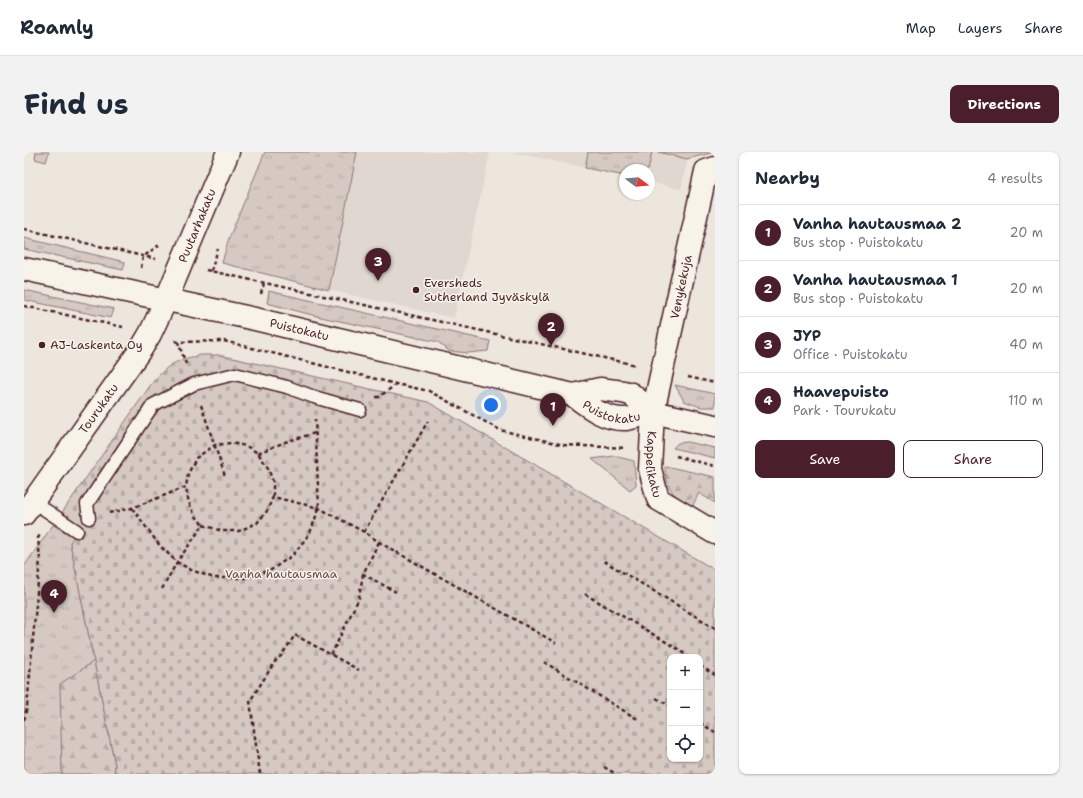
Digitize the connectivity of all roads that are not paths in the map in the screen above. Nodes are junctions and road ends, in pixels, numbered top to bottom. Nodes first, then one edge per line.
1 (228, 152) edge
2 (715, 168) edge
3 (24, 269) edge
4 (166, 300) junction
5 (360, 410) dead end
6 (653, 412) junction
7 (715, 426) edge
8 (28, 507) edge
9 (89, 518) road end
10 (77, 531) dead end
11 (715, 533) edge

1 - 4 street, Puutarhakatu
2 - 6 street, Venykekuja
3 - 4 street, Puistokatu
4 - 6 street, Puistokatu
4 - 8 street, Tourukatu
5 - 9 lane
6 - 7 street, Puistokatu
6 - 11 street, Kappelikatu
8 - 10 lane

